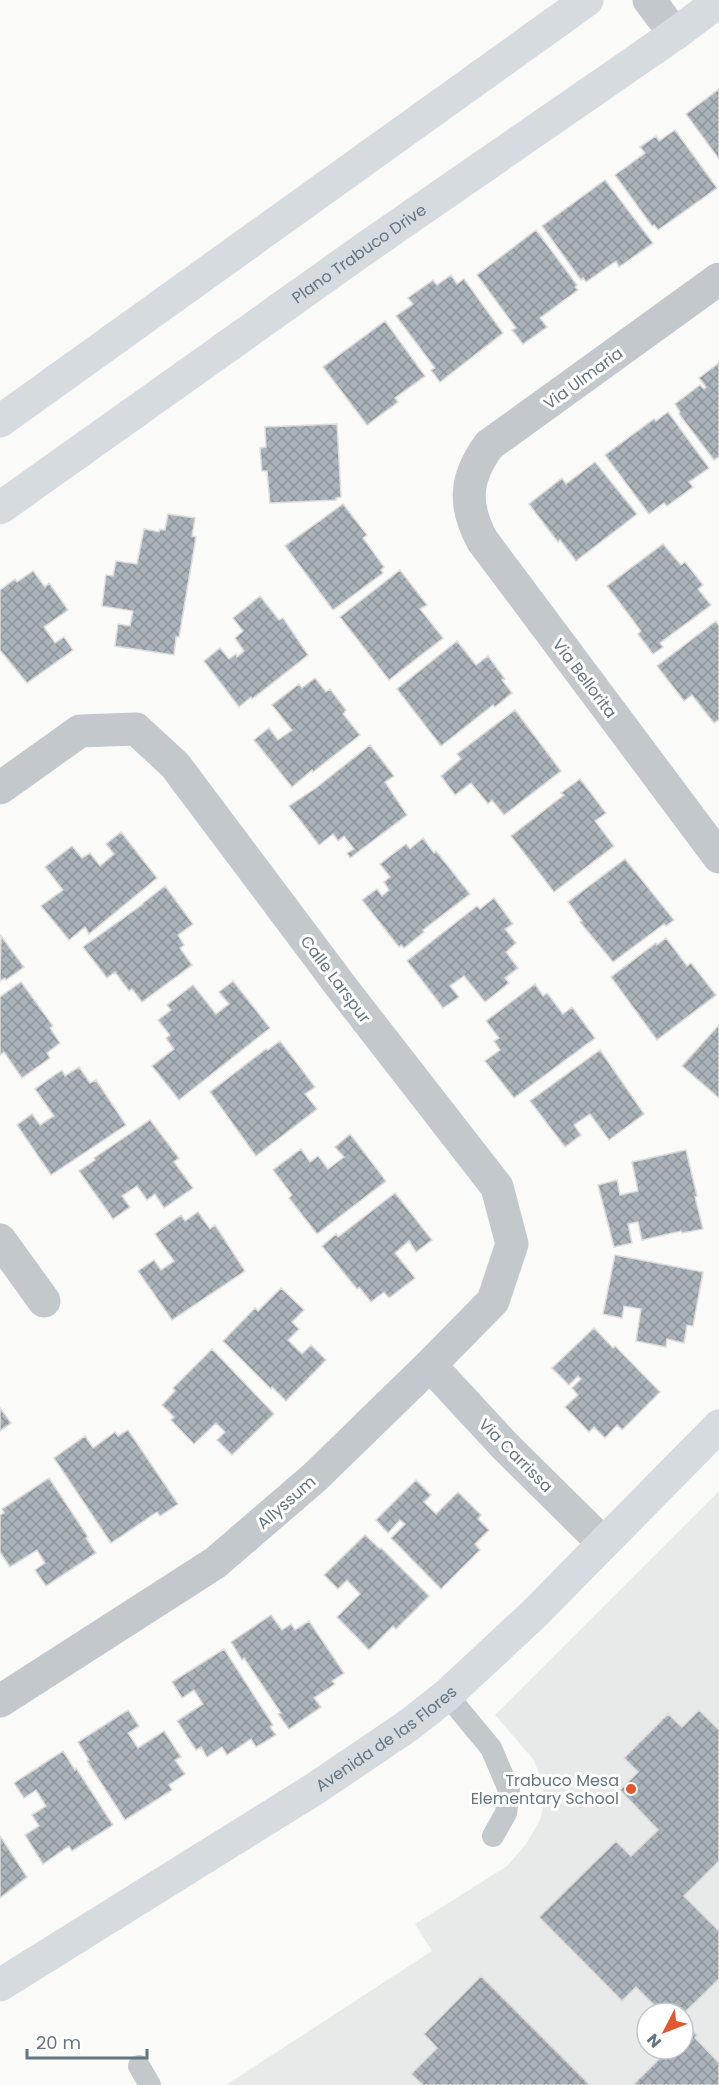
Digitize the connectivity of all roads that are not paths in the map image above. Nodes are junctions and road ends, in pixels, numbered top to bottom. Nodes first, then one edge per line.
1 (587, 0) edge
2 (649, 0) edge
3 (719, 1) edge
4 (675, 34) junction
5 (719, 279) edge
6 (0, 420) edge
7 (468, 493) joint
8 (0, 508) edge
9 (0, 788) edge
10 (719, 857) edge
11 (0, 1240) edge
12 (512, 1244) joint
13 (44, 1301) dead end
14 (430, 1365) junction
15 (719, 1426) edge
16 (603, 1543) junction
17 (447, 1695) junction
18 (0, 1701) edge
19 (493, 1836) dead end
20 (0, 1985) edge

1 - 6 main road
2 - 4 street
3 - 4 main road, Plano Trabuco Drive
4 - 8 main road, Plano Trabuco Drive
5 - 7 street, Via Ulmaria
7 - 10 street, Via Bellorita
9 - 12 street, Calle Larspur
11 - 13 street
12 - 14 street, Allyssum
14 - 16 street, Via Carrissa
14 - 18 street, Allyssum
15 - 16 main road, Avenida de las Flores
16 - 17 main road, Avenida de las Flores
17 - 19 lane
17 - 20 main road, Avenida de las Flores

